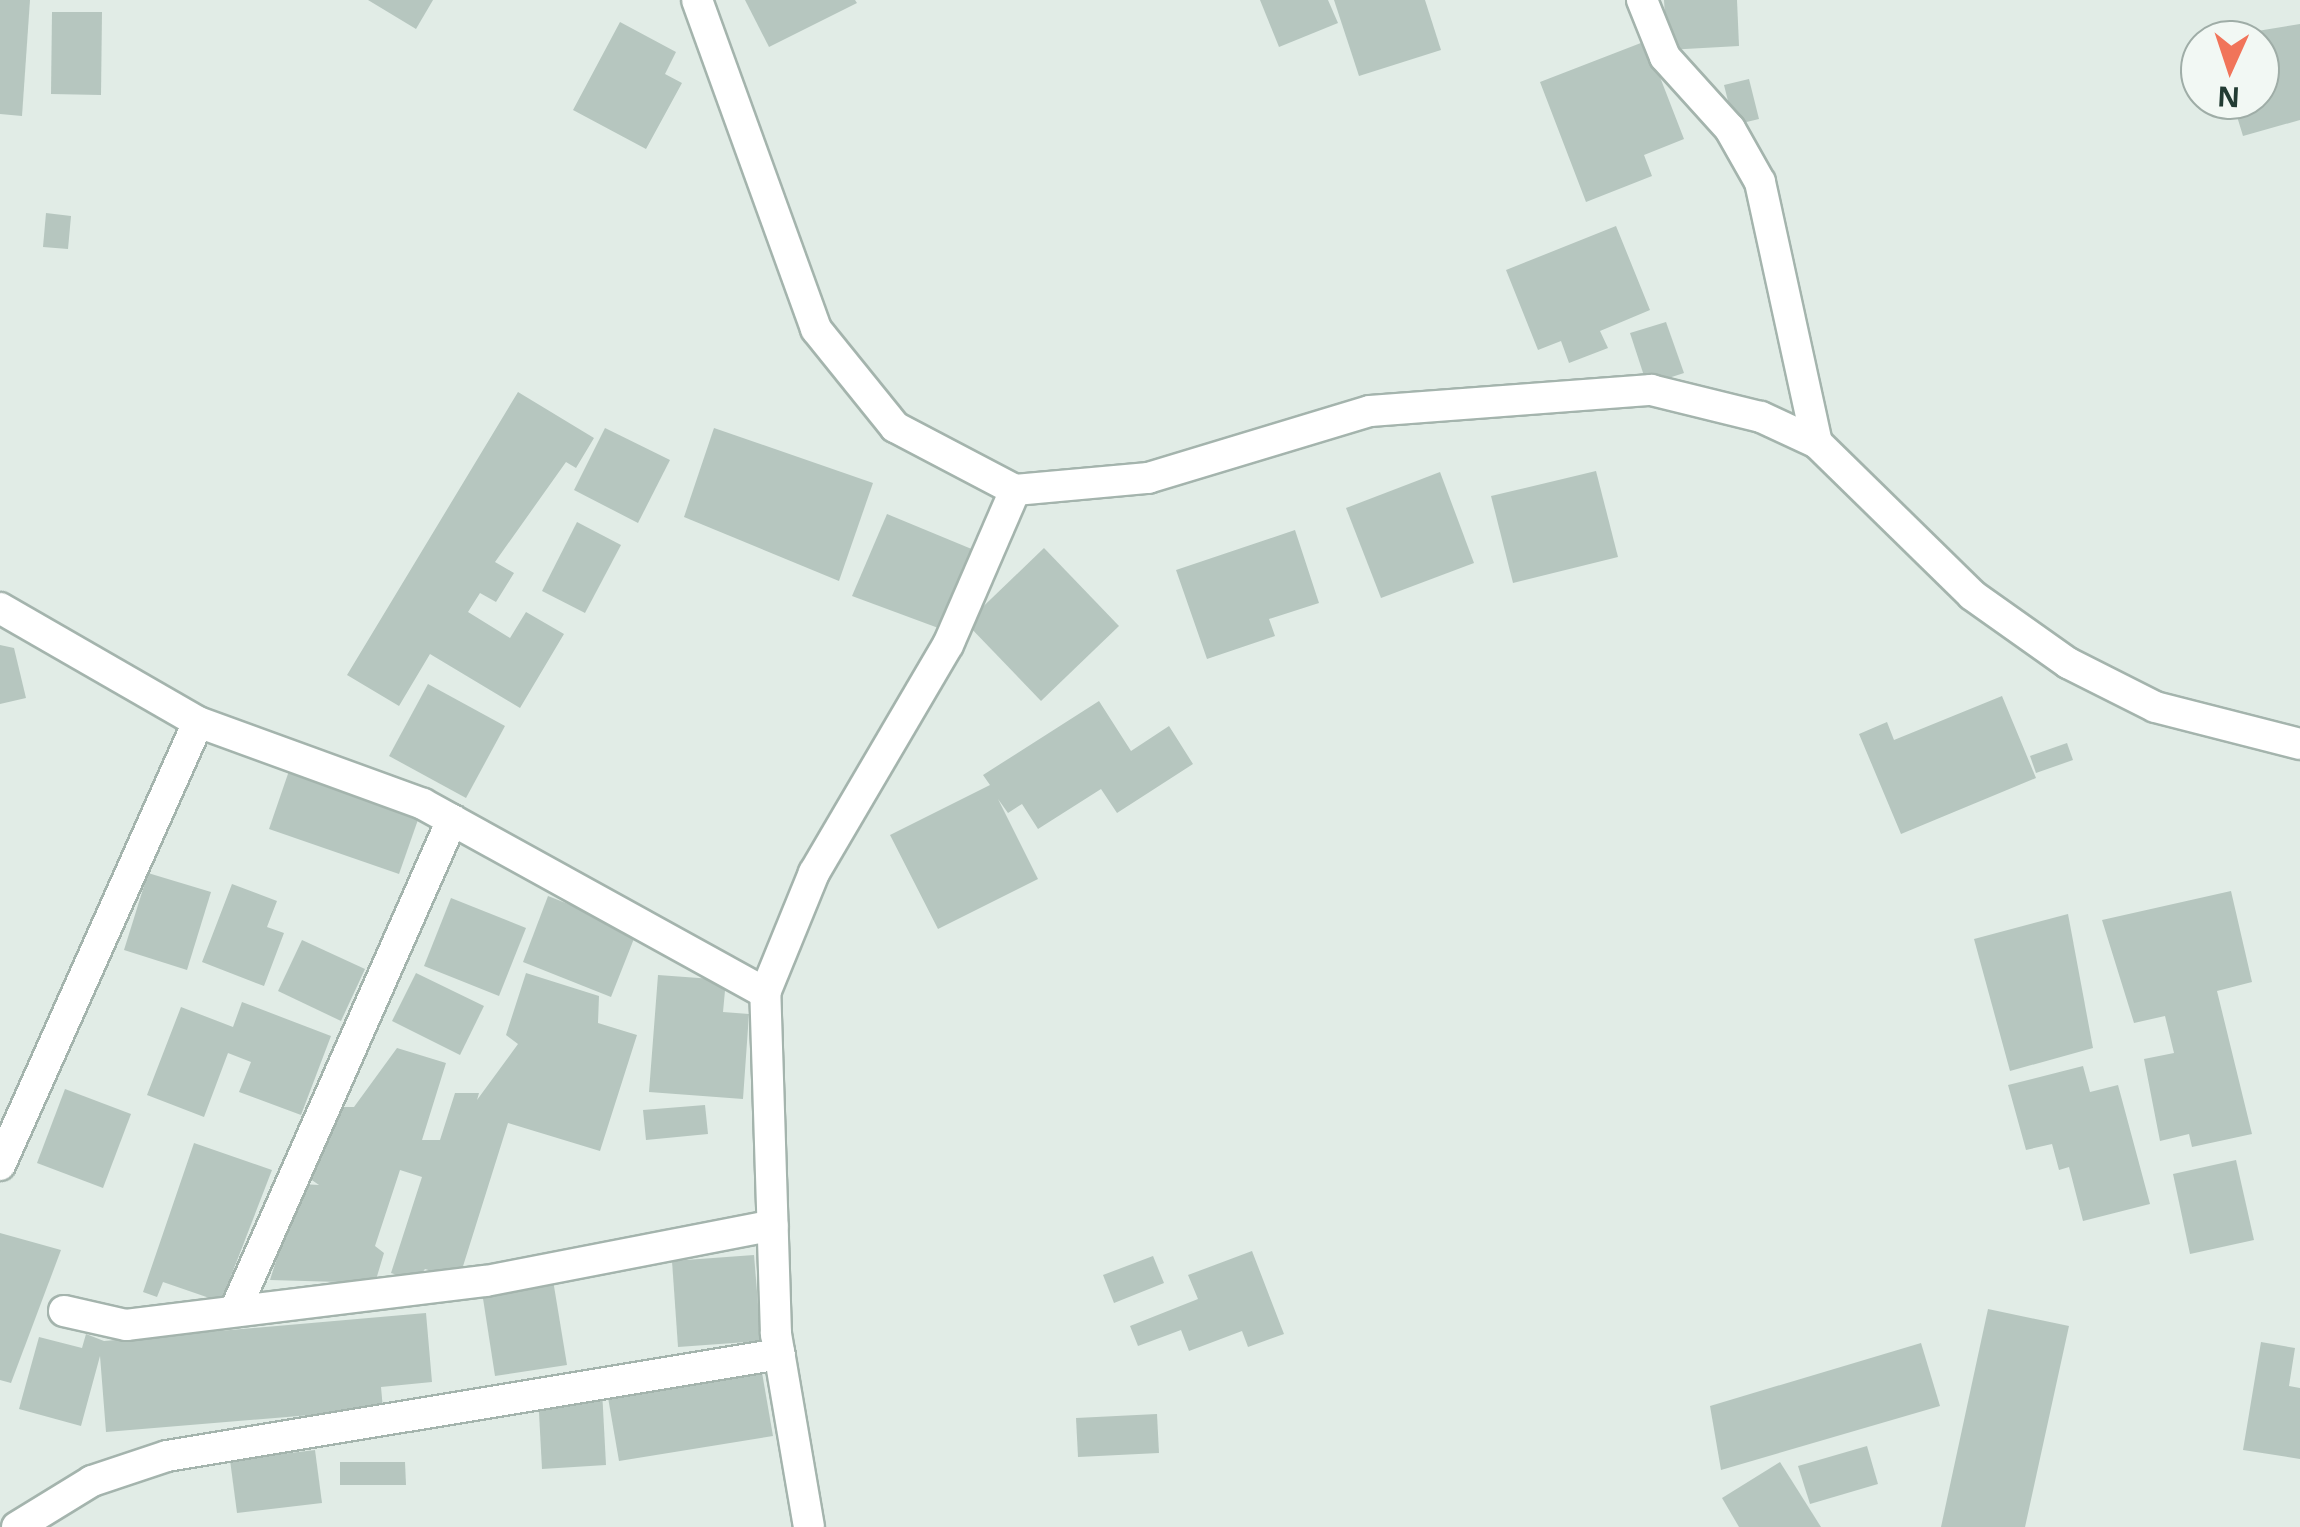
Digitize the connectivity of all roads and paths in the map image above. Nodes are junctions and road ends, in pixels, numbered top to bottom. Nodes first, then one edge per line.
1 (697, 0) edge
2 (1642, 0) edge
3 (1816, 443) junction
4 (1015, 490) junction
5 (0, 608) edge
6 (198, 722) junction
7 (2300, 744) edge
8 (452, 820) junction
9 (765, 993) junction
10 (0, 1166) edge
11 (773, 1224) junction
12 (236, 1308) junction
13 (64, 1311) dead end
14 (780, 1354) junction
15 (17, 1527) edge
16 (809, 1527) edge

1 - 4 street
2 - 3 street
3 - 4 street
3 - 7 street
4 - 9 street
5 - 6 street
6 - 8 street
6 - 10 street
8 - 9 street
8 - 12 street
9 - 11 street
11 - 12 street
11 - 14 street
12 - 13 street
14 - 15 street
14 - 16 street

